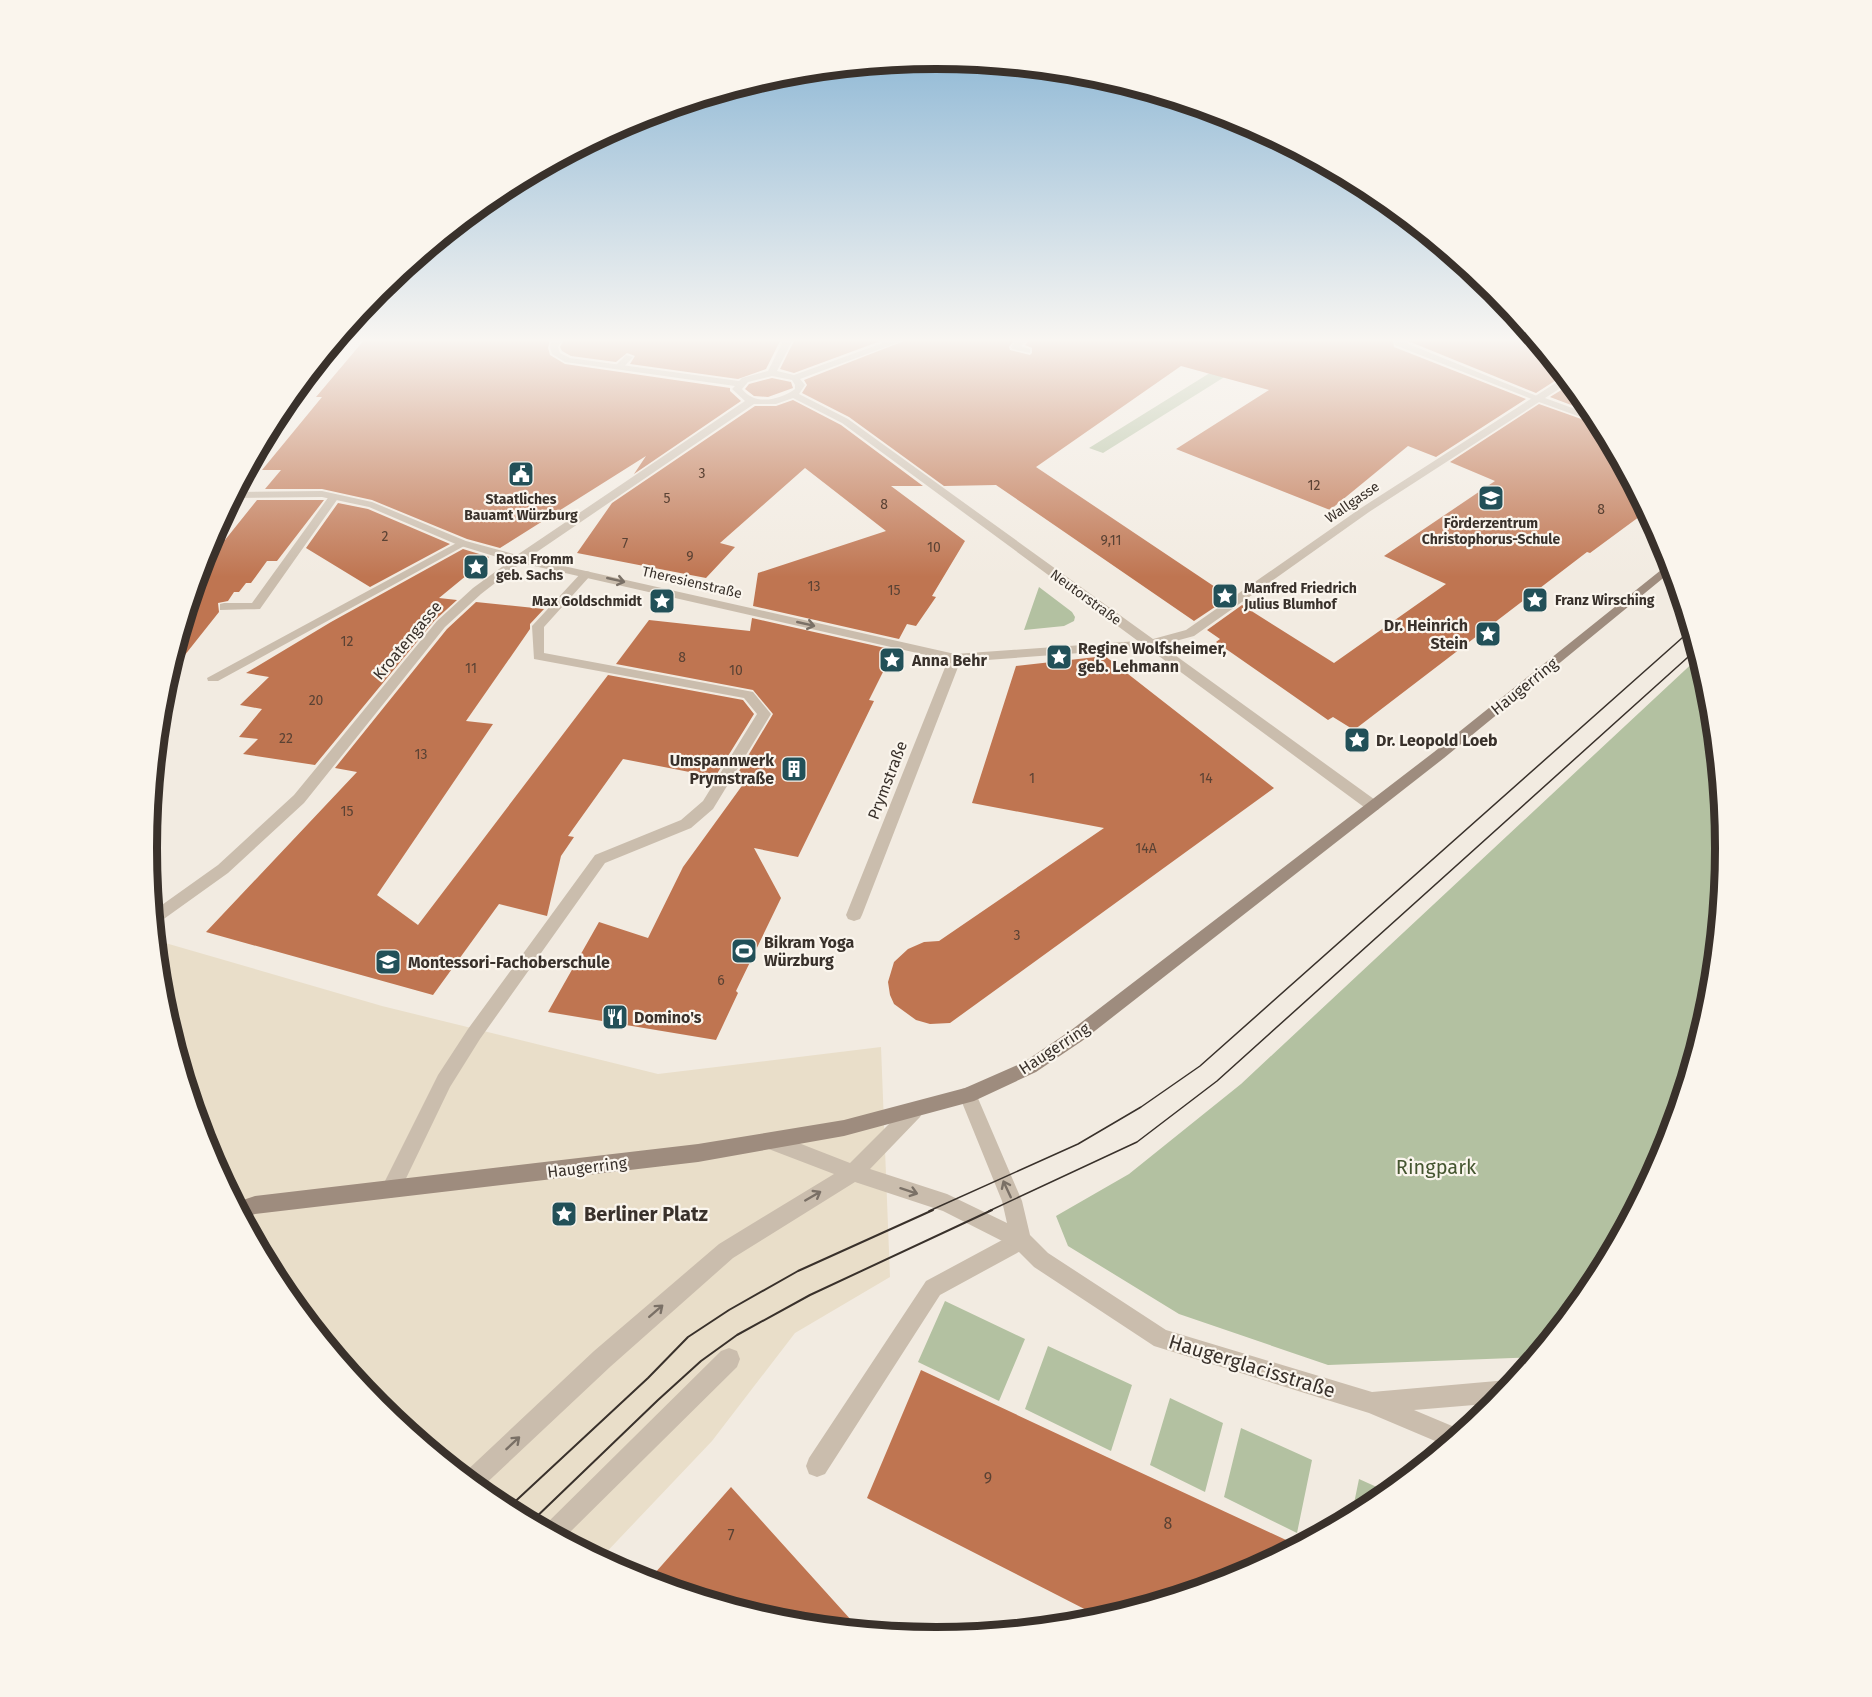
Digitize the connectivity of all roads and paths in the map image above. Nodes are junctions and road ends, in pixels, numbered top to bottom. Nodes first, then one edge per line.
1 (726, 418) edge
2 (838, 418) edge
3 (1506, 418) edge
4 (242, 495) edge
5 (334, 497) junction
6 (462, 543) junction
7 (517, 559) junction
8 (1664, 571) edge
9 (586, 574) junction
10 (224, 607) dead end
11 (1151, 644) junction
12 (955, 658) junction
13 (213, 678) dead end
14 (1373, 806) junction
15 (160, 915) edge
16 (854, 915) dead end
17 (968, 1095) junction
18 (914, 1111) junction
19 (773, 1142) junction
20 (853, 1173) junction
21 (391, 1188) junction
22 (246, 1208) edge
23 (1021, 1240) junction
24 (729, 1359) dead end
25 (1494, 1392) edge
26 (1370, 1402) junction
27 (1449, 1436) edge
28 (817, 1466) dead end
29 (476, 1478) edge
30 (556, 1529) edge

1 - 7 street, Kroatengasse
2 - 11 street, Neutorstraße
3 - 11 street, Wallgasse
4 - 5 street, Theresienstraße
5 - 6 street, Theresienstraße
5 - 10 street
6 - 7 street, Theresienstraße
6 - 13 street
7 - 9 street, Theresienstraße
7 - 15 street, Kroatengasse
8 - 14 main road, Haugerring
9 -> 12 street, Theresienstraße
9 - 21 street
11 - 12 street, Theresienstraße
11 - 14 street, Neutorstraße
12 - 16 street, Prymstraße
14 - 17 main road, Haugerring
17 - 18 main road, Haugerring
23 -> 17 street
18 - 19 main road, Haugerring
18 - 20 street
19 - 20 street
19 - 21 main road, Haugerring
20 -> 23 street, Haugerglacisstraße
29 -> 20 street
21 - 22 main road, Haugerring
23 - 26 street, Haugerglacisstraße
23 - 28 street
24 - 30 street
25 - 26 street, Haugerglacisstraße
26 - 27 street, Haugerglacisstraße

